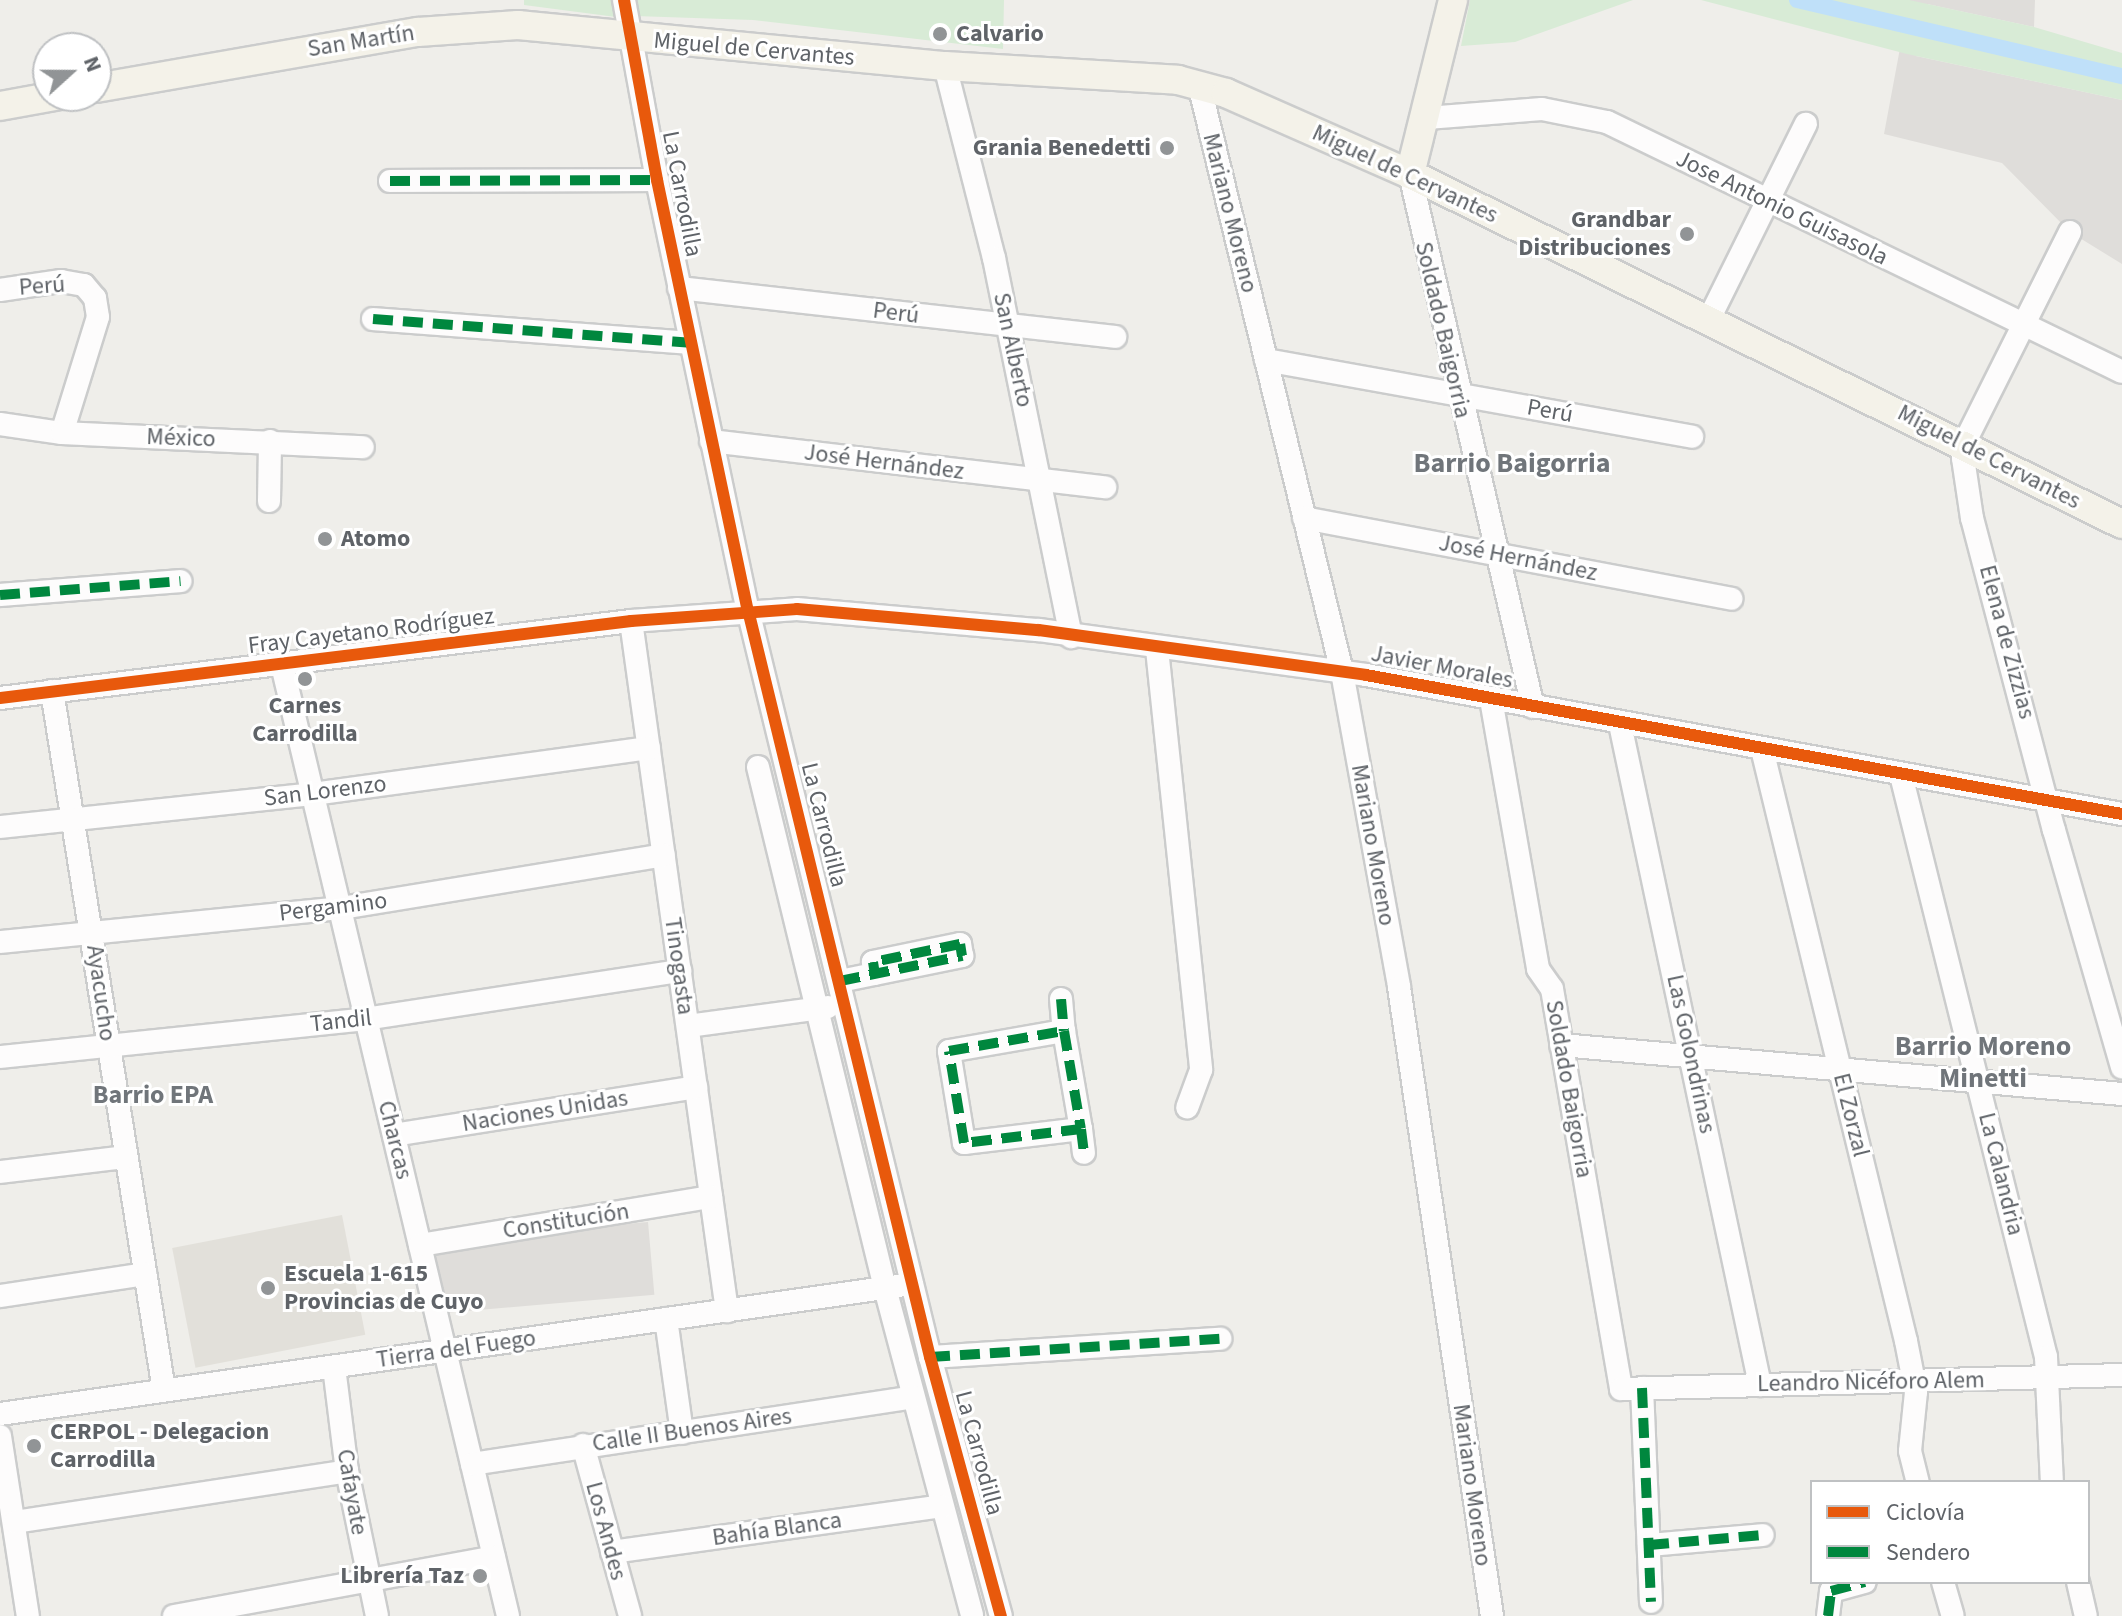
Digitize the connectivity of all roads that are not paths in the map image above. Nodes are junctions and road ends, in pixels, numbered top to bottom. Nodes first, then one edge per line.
1 (624, 0) edge
2 (1453, 0) edge
3 (629, 38) junction
4 (945, 66) junction
5 (1199, 84) junction
6 (112, 85) edge
7 (32, 100) edge
8 (0, 106) edge
9 (1427, 118) junction
10 (1806, 124) dead end
11 (1410, 174) junction
12 (657, 180) junction
13 (390, 181) dead end
14 (1768, 203) junction
15 (2070, 232) dead end
16 (679, 288) junction
17 (0, 290) edge
18 (373, 319) dead end
19 (1709, 319) junction
20 (2023, 324) junction
21 (1008, 326) junction
22 (1115, 337) dead end
23 (690, 343) junction
24 (1266, 360) junction
25 (2122, 372) edge
26 (1458, 394) junction
27 (0, 424) edge
28 (62, 433) junction
29 (1692, 437) dead end
30 (270, 441) junction
31 (711, 441) junction
32 (1964, 444) junction
33 (363, 447) dead end
34 (1040, 480) junction
35 (1105, 487) dead end
36 (269, 501) dead end
37 (1304, 518) junction
38 (2122, 524) edge
39 (1496, 554) junction
40 (180, 581) dead end
41 (0, 595) edge
42 (1731, 599) dead end
43 (748, 610) junction
44 (631, 621) junction
45 (1071, 637) junction
46 (1157, 649) junction
47 (282, 665) junction
48 (1342, 672) junction
49 (52, 691) junction
50 (0, 698) edge
51 (1491, 699) junction
52 (1533, 707) junction
53 (1620, 724) junction
54 (649, 748) junction
55 (1762, 749) junction
56 (758, 767) dead end
57 (1901, 775) junction
58 (313, 794) junction
59 (2049, 801) junction
60 (2122, 814) edge
61 (74, 817) junction
62 (0, 827) edge
63 (664, 855) junction
64 (341, 908) junction
65 (92, 930) junction
66 (0, 942) edge
67 (680, 971) junction
68 (875, 974) dead end
69 (840, 981) junction
70 (1061, 999) dead end
71 (845, 1004) junction
72 (816, 1009) junction
73 (365, 1019) junction
74 (688, 1026) junction
75 (1064, 1031) junction
76 (109, 1043) junction
77 (1561, 1045) junction
78 (0, 1057) edge
79 (1692, 1057) junction
80 (2122, 1067) edge
81 (1841, 1071) junction
82 (1979, 1081) junction
83 (696, 1087) junction
84 (2122, 1094) edge
85 (1187, 1108) dead end
86 (1081, 1129) junction
87 (394, 1135) junction
88 (1084, 1153) dead end
89 (126, 1157) junction
90 (0, 1172) edge
91 (711, 1197) junction
92 (420, 1245) junction
93 (145, 1274) junction
94 (912, 1284) junction
95 (885, 1288) junction
96 (0, 1296) edge
97 (727, 1311) junction
98 (666, 1319) junction
99 (1220, 1339) dead end
100 (445, 1350) junction
101 (930, 1357) junction
102 (334, 1367) junction
103 (2122, 1375) edge
104 (2050, 1378) junction
105 (1914, 1380) junction
106 (1760, 1385) junction
107 (1632, 1388) junction
108 (164, 1390) junction
109 (913, 1397) junction
110 (0, 1414) edge
111 (682, 1433) junction
112 (0, 1436) edge
113 (583, 1445) junction
114 (472, 1464) junction
115 (347, 1471) junction
116 (1917, 1480) edge
117 (2052, 1480) edge
118 (942, 1506) junction
119 (15, 1522) junction
120 (1763, 1535) dead end
121 (1649, 1545) junction
122 (612, 1552) junction
123 (494, 1557) junction
124 (368, 1581) junction
125 (1857, 1584) edge
126 (1944, 1584) edge
127 (2078, 1584) edge
128 (1651, 1602) dead end
129 (248, 1610) edge
130 (28, 1616) edge
131 (174, 1616) edge
132 (377, 1616) edge
133 (508, 1616) edge
134 (630, 1616) edge
135 (972, 1616) edge
136 (1001, 1616) edge
137 (1492, 1616) edge
138 (1828, 1616) edge
139 (1953, 1616) edge
140 (2086, 1616) edge

1 - 3 street, La Carrodilla
2 - 9 main road, Soldado Baigorria
3 - 4 main road, Miguel de Cervantes
3 - 6 main road, San Martín
3 - 12 street, La Carrodilla
4 - 5 main road, Miguel de Cervantes
4 - 21 street, San Alberto
5 - 11 main road, Miguel de Cervantes
5 - 24 street, Mariano Moreno
7 - 8 main road
9 - 11 main road, Soldado Baigorria
9 - 14 street, Jose Antonio Guisasola
10 - 14 street
11 - 19 main road, Miguel de Cervantes
11 - 26 street, Soldado Baigorria
12 - 13 street
12 - 16 street, La Carrodilla
14 - 19 street
14 - 20 street, Jose Antonio Guisasola
15 - 20 street
16 - 21 street, Perú
16 - 23 street, La Carrodilla
17 - 28 street, Perú
18 - 23 street
19 - 32 main road, Miguel de Cervantes
20 - 25 street, Jose Antonio Guisasola
20 - 32 street
21 - 22 street, Perú
21 - 34 street, San Alberto
23 - 31 street, La Carrodilla
24 - 26 street, Perú
24 - 37 street, Mariano Moreno
26 - 29 street, Perú
26 - 39 street, Soldado Baigorria
27 - 28 street, México
28 - 30 street, México
30 - 33 street, México
30 - 36 street
31 - 34 street, José Hernández
31 - 43 street, La Carrodilla
32 - 38 main road, Miguel de Cervantes
32 - 59 street, Elena de Zizzias
34 - 35 street, José Hernández
34 - 45 street, San Alberto
37 - 39 street, José Hernández
37 - 48 street, Mariano Moreno
39 - 42 street, José Hernández
39 - 52 street, Soldado Baigorria
40 - 41 street
43 - 44 street, Fray Cayetano Rodríguez
43 - 45 street, Javier Morales
43 - 69 street, La Carrodilla
44 - 47 street, Fray Cayetano Rodríguez
44 - 54 street, Tinogasta
45 - 46 street, Javier Morales
46 - 48 street, Javier Morales
46 - 85 street
47 - 49 street, Fray Cayetano Rodríguez
47 - 58 street, Charcas
48 - 51 street, Javier Morales
48 - 137 street, Mariano Moreno
49 - 50 street, Fray Cayetano Rodríguez
49 - 61 street, Ayacucho
51 - 52 street, Javier Morales
51 - 77 street, Soldado Baigorria
52 - 53 street, Javier Morales
53 - 55 street, Javier Morales
53 - 79 street, Las Golondrinas
54 - 58 street, San Lorenzo
54 - 63 street, Tinogasta
55 - 57 street, Javier Morales
55 - 81 street, El Zorzal
56 - 72 street, La Carrodilla
57 - 59 street, Javier Morales
57 - 82 street, La Calandria
58 - 61 street, San Lorenzo
58 - 64 street, Charcas
59 - 60 street, Javier Morales
59 - 80 street, Elena de Zizzias
61 - 62 street, San Lorenzo
61 - 65 street, Ayacucho
63 - 64 street, Pergamino
63 - 67 street, Tinogasta
64 - 65 street, Pergamino
64 - 73 street, Charcas
65 - 66 street, Pergamino
65 - 76 street, Ayacucho
67 - 73 street, Tandil
67 - 74 street, Tinogasta
68 - 69 street
69 - 71 street, La Carrodilla
70 - 75 street
71 - 72 street
71 - 94 street, La Carrodilla
72 - 74 street
72 - 95 street, La Carrodilla
73 - 76 street, Tandil
73 - 87 street, Charcas
74 - 83 street, Tinogasta
75 - 86 street
75 - 86 street
76 - 78 street, Tandil
76 - 89 street, Ayacucho
77 - 79 street
77 - 107 street, Soldado Baigorria
79 - 81 street
79 - 106 street, Las Golondrinas
81 - 82 street
81 - 105 street, El Zorzal
82 - 84 street
82 - 104 street, La Calandria
83 - 87 street, Naciones Unidas
83 - 91 street, Tinogasta
86 - 88 street
87 - 92 street, Charcas
89 - 90 street
89 - 93 street, Ayacucho
91 - 92 street, Constitución
91 - 97 street, Tinogasta
92 - 100 street, Charcas
93 - 96 street
93 - 108 street, Ayacucho
94 - 95 street, Tierra del Fuego
94 - 101 street, La Carrodilla
95 - 97 street, Tierra del Fuego
95 - 109 street, La Carrodilla
97 - 98 street, Tierra del Fuego
98 - 100 street, Tierra del Fuego
98 - 111 street
99 - 101 street
100 - 102 street, Tierra del Fuego
100 - 114 street, Charcas
101 - 136 street, La Carrodilla
102 - 108 street, Tierra del Fuego
102 - 115 street, Cafayate
103 - 104 street, Leandro Nicéforo Alem
104 - 105 street, Leandro Nicéforo Alem
104 - 117 street, La Calandria
105 - 106 street, Leandro Nicéforo Alem
105 - 116 street, El Zorzal
106 - 107 street, Leandro Nicéforo Alem
107 - 121 street, Soldado Baigorria
108 - 110 street, Tierra del Fuego
109 - 111 street, Calle II Buenos Aires
109 - 118 street, La Carrodilla
111 - 113 street, Calle II Buenos Aires
112 - 119 street
113 - 114 street, Calle II Buenos Aires
113 - 122 street, Los Andes
114 - 123 street, Charcas
115 - 119 street
115 - 124 street, Cafayate
118 - 122 street, Bahía Blanca
118 - 135 street, La Carrodilla
119 - 130 street
120 - 121 street
121 - 128 street, Soldado Baigorria
122 - 134 street, Los Andes
123 - 124 street
123 - 133 street, Charcas
124 - 129 street
124 - 132 street, Cafayate
125 - 138 street
126 - 139 street
127 - 140 street
129 - 131 street

